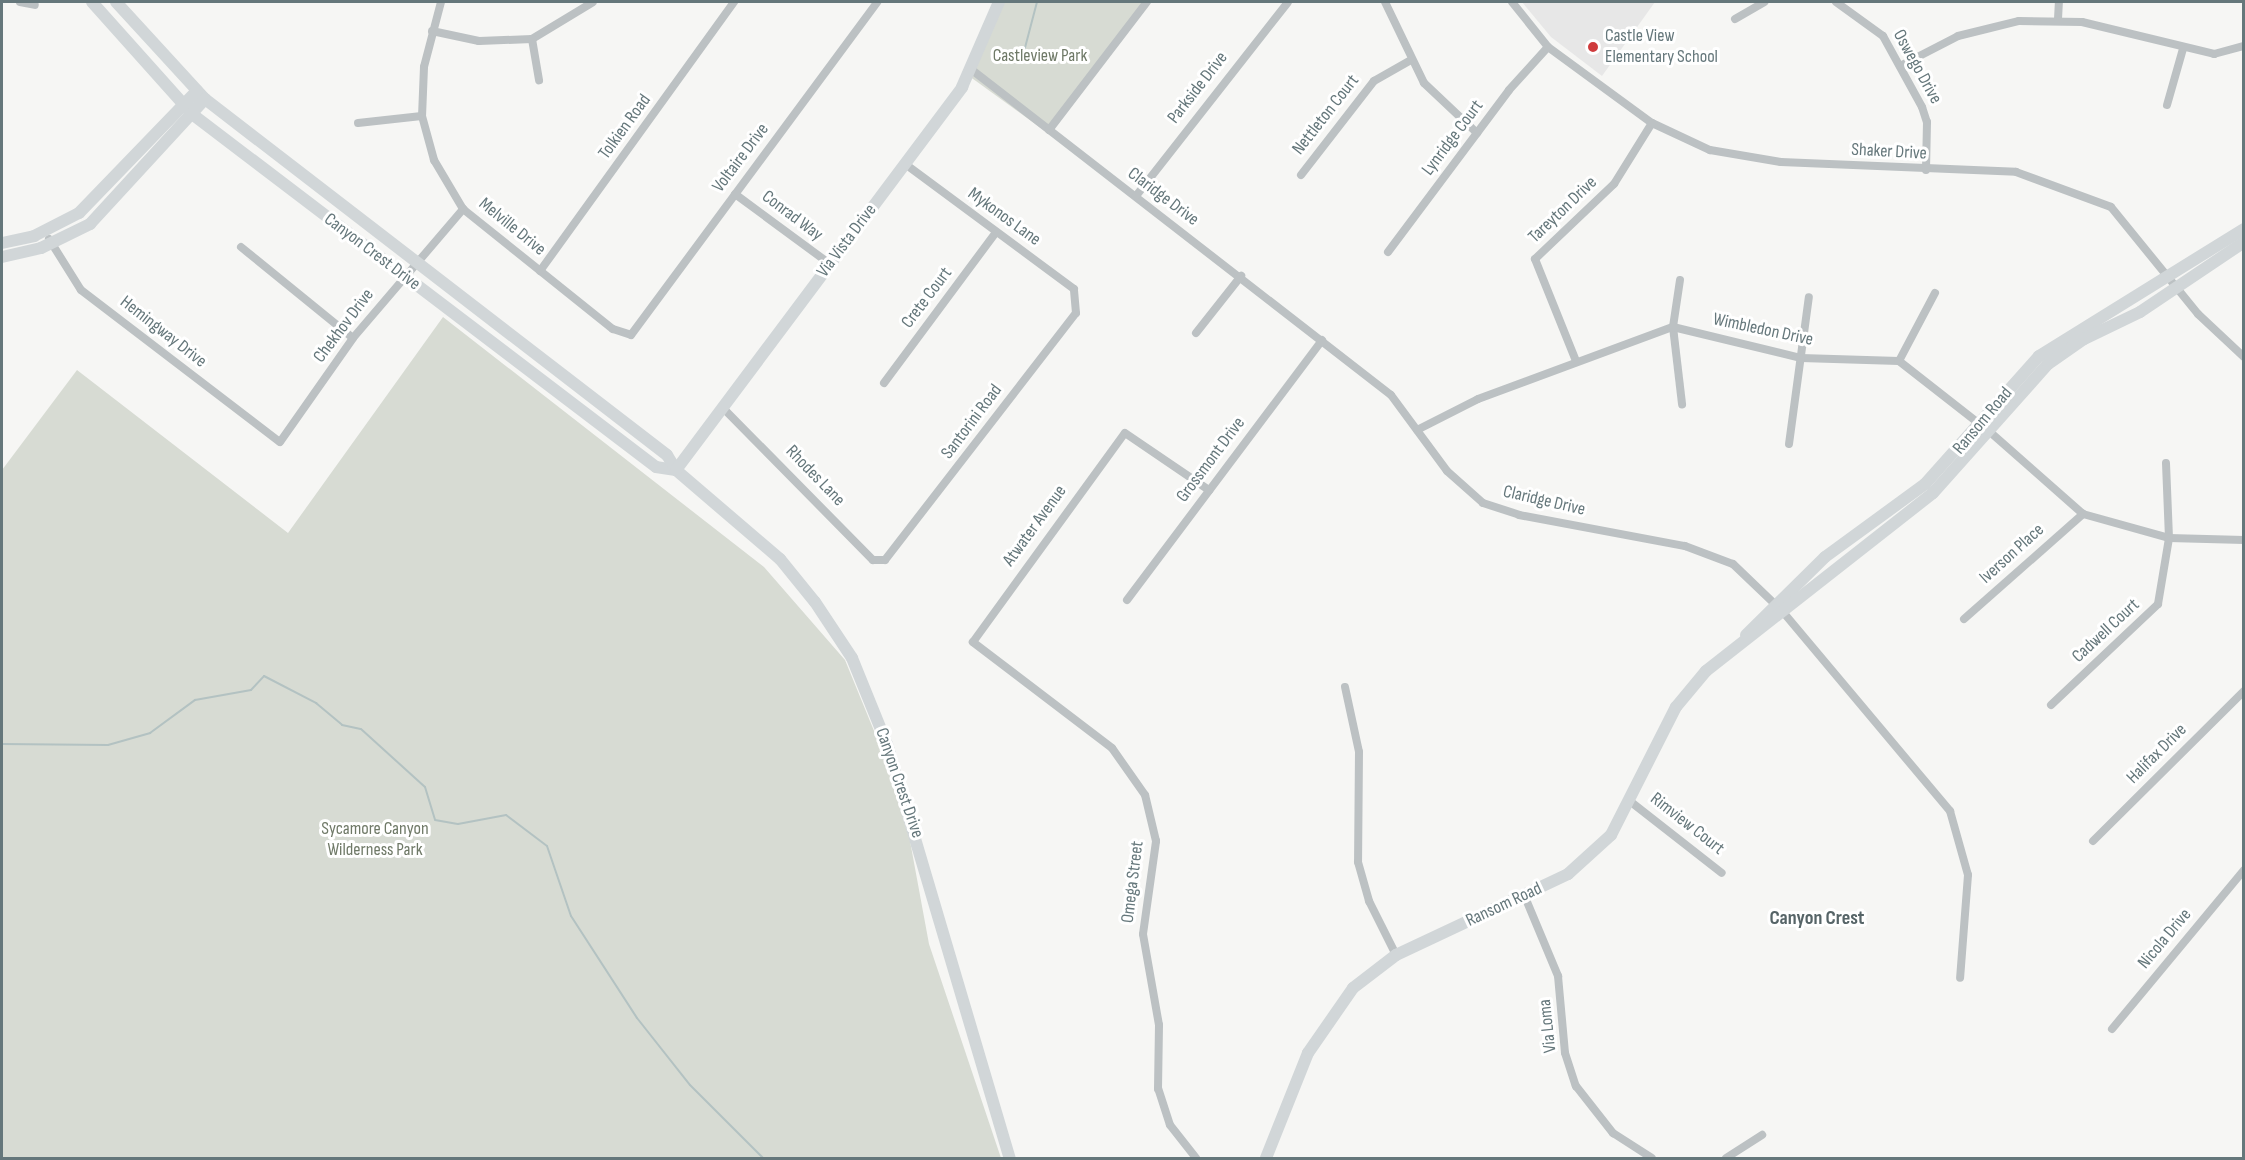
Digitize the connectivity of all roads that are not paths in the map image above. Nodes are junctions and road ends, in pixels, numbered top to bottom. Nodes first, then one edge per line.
1 (20, 2) edge
2 (92, 2) edge
3 (116, 2) edge
4 (441, 2) edge
5 (593, 2) edge
6 (734, 2) edge
7 (877, 2) edge
8 (999, 2) edge
9 (1147, 2) edge
10 (1288, 2) edge
11 (1385, 2) edge
12 (1512, 2) edge
13 (1765, 2) edge
14 (1836, 2) edge
15 (2059, 2) edge
16 (35, 5) dead end
17 (1736, 19) dead end
18 (2058, 19) junction
19 (432, 31) junction
20 (532, 39) junction
21 (2244, 46) edge
22 (1548, 47) junction
23 (2183, 49) junction
24 (1411, 60) junction
25 (1900, 66) junction
26 (972, 70) junction
27 (539, 80) dead end
28 (201, 95) junction
29 (2167, 105) dead end
30 (188, 110) junction
31 (422, 116) junction
32 (357, 123) dead end
33 (1652, 123) junction
34 (1049, 130) junction
35 (1477, 133) junction
36 (905, 164) junction
37 (1926, 171) junction
38 (1301, 175) dead end
39 (735, 194) junction
40 (1136, 196) junction
41 (463, 209) junction
42 (2244, 229) edge
43 (996, 232) junction
44 (48, 237) junction
45 (2244, 242) edge
46 (2, 243) edge
47 (241, 247) dead end
48 (1388, 252) dead end
49 (2, 257) edge
50 (415, 262) junction
51 (830, 264) junction
52 (540, 271) junction
53 (403, 276) junction
54 (1240, 276) junction
55 (1680, 280) dead end
56 (2173, 282) junction
57 (1935, 293) dead end
58 (1809, 297) dead end
59 (1079, 300) joint
60 (1673, 327) junction
61 (1196, 333) dead end
62 (631, 334) joint
63 (353, 338) junction
64 (1322, 340) junction
65 (2244, 357) edge
66 (1801, 358) junction
67 (1576, 360) junction
68 (1899, 361) junction
69 (884, 383) dead end
70 (1682, 404) dead end
71 (722, 407) junction
72 (1980, 423) junction
73 (1417, 430) junction
74 (1990, 432) junction
75 (280, 442) joint
76 (1789, 444) dead end
77 (2166, 463) dead end
78 (676, 470) junction
79 (1209, 490) junction
80 (2083, 514) junction
81 (2169, 538) junction
82 (2244, 540) edge
83 (885, 560) joint
84 (1127, 600) dead end
85 (1779, 608) junction
86 (1964, 619) dead end
87 (974, 642) joint
88 (1345, 687) dead end
89 (2244, 691) edge
90 (2051, 705) dead end
91 (1631, 802) junction
92 (2093, 841) dead end
93 (2244, 870) edge
94 (1722, 873) dead end
95 (1525, 897) junction
96 (1396, 955) junction
97 (1960, 978) dead end
98 (2112, 1029) dead end
99 (1762, 1135) dead end
100 (1010, 1158) edge
101 (1196, 1158) edge
102 (1266, 1158) edge
103 (1652, 1158) edge
104 (1726, 1158) edge

1 - 16 street
2 - 30 street, Canyon Crest Drive
3 - 28 street, Canyon Crest Drive
4 - 19 street, Melville Drive
5 - 20 street
6 - 52 street, Tolkien Road
7 - 39 street, Voltaire Drive
8 - 26 street, Via Vista Drive
9 - 34 street
10 - 40 street, Parkside Drive
11 - 24 street
12 - 22 street, Shaker Drive
13 - 17 street
14 - 25 street, Oswego Drive
15 - 18 street
18 - 23 street
18 - 25 street
19 - 20 street
19 - 31 street, Melville Drive
20 - 27 street
21 - 23 street
22 - 33 street, Shaker Drive
22 - 35 street, Lynridge Court
23 - 29 street
24 - 35 street
24 - 38 street, Nettleton Court
25 - 37 street, Oswego Drive
26 - 34 street, Claridge Drive
26 - 36 street, Via Vista Drive
28 - 30 street
28 - 50 street, Canyon Crest Drive
30 - 44 street
30 - 53 street, Canyon Crest Drive
31 - 32 street
31 - 41 street, Melville Drive
33 - 37 street, Shaker Drive
33 - 67 street, Tareyton Drive
34 - 40 street, Claridge Drive
35 - 48 street, Lynridge Court
36 - 43 street, Mykonos Lane
36 - 51 street, Via Vista Drive
37 - 56 street, Shaker Drive
39 - 51 street, Conrad Way
39 - 62 street, Voltaire Drive
40 - 54 street, Claridge Drive
41 - 50 street, Chekhov Drive
41 - 52 street, Melville Drive
42 - 56 street, Ransom Road
43 - 59 street, Mykonos Lane
43 - 69 street, Crete Court
44 - 46 street
44 - 49 street
44 - 75 street, Hemingway Drive
45 - 56 street, Ransom Road
47 - 63 street
50 - 53 street, Chekhov Drive
50 - 78 street, Canyon Crest Drive
51 - 71 street, Via Vista Drive
52 - 62 street, Melville Drive
53 - 63 street, Chekhov Drive
53 - 78 street, Canyon Crest Drive
54 - 61 street
54 - 64 street, Claridge Drive
55 - 60 street
56 - 65 street, Shaker Drive
56 - 72 street, Ransom Road
56 - 74 street, Ransom Road
57 - 68 street
58 - 66 street
59 - 83 street, Santorini Road
60 - 66 street, Wimbledon Drive
60 - 67 street
60 - 70 street
63 - 75 street, Chekhov Drive
64 - 73 street, Claridge Drive
64 - 79 street, Grossmont Drive
66 - 68 street, Wimbledon Drive
66 - 76 street
67 - 73 street
68 - 72 street
71 - 78 street, Via Vista Drive
71 - 83 street, Rhodes Lane
72 - 74 street
72 - 85 street, Ransom Road
73 - 85 street, Claridge Drive
74 - 80 street
74 - 85 street, Ransom Road
77 - 81 street, Cadwell Court
78 - 100 street, Canyon Crest Drive
79 - 84 street, Grossmont Drive
79 - 87 street, Atwater Avenue
80 - 81 street
80 - 86 street, Iverson Place
81 - 82 street
81 - 90 street, Cadwell Court
85 - 91 street, Ransom Road
85 - 97 street, Claridge Drive
87 - 101 street, Omega Street
88 - 96 street
89 - 92 street, Halifax Drive
91 - 94 street, Rimview Court
91 - 95 street, Ransom Road
93 - 98 street, Nicola Drive
95 - 96 street, Ransom Road
95 - 103 street, Via Loma
96 - 102 street, Ransom Road
99 - 104 street

